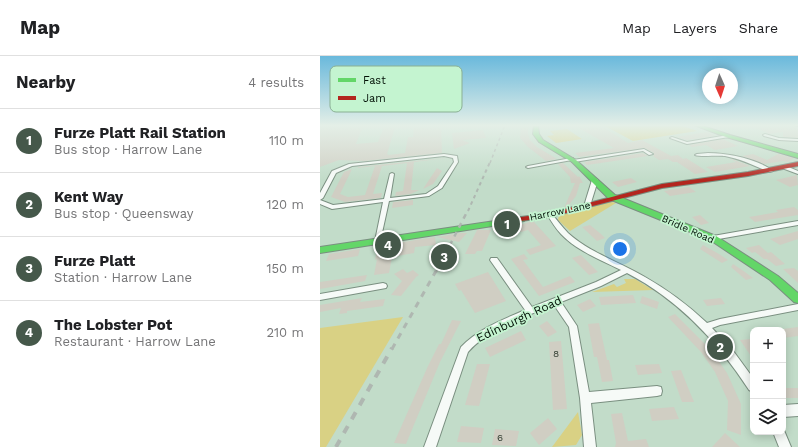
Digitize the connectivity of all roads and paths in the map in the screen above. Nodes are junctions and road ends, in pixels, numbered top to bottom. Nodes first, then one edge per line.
1 (543, 143) edge
2 (684, 143) edge
3 (696, 143) edge
4 (753, 143) edge
5 (637, 145) dead end
6 (644, 150) junction
7 (651, 154) dead end
8 (697, 156) dead end
9 (798, 156) edge
10 (572, 160) junction
11 (798, 164) edge
12 (528, 167) dead end
13 (784, 167) junction
14 (771, 171) junction
15 (798, 173) edge
16 (392, 174) dead end
17 (595, 180) junction
18 (327, 185) junction
19 (320, 186) edge
20 (320, 198) edge
21 (616, 198) junction
22 (386, 201) junction
23 (322, 204) edge
24 (587, 206) junction
25 (550, 215) junction
26 (798, 223) edge
27 (713, 238) junction
28 (378, 241) junction
29 (320, 250) edge
30 (494, 260) dead end
31 (626, 270) junction
32 (383, 286) dead end
33 (320, 297) edge
34 (798, 299) edge
35 (556, 301) junction
36 (798, 307) edge
37 (530, 311) junction
38 (705, 327) junction
39 (750, 383) edge
40 (657, 391) dead end
41 (585, 398) junction
42 (798, 410) edge
43 (786, 411) edge
44 (780, 435) edge
45 (430, 447) edge
46 (590, 447) edge
47 (785, 447) edge

1 - 10 street, Bridle Road
2 - 3 street
4 - 9 street
5 - 6 street
6 - 7 street
6 - 10 street
8 - 14 street
10 - 12 street
10 - 17 street, Bridle Road
11 - 13 street, Harrow Lane
13 - 14 street, Harrow Lane
13 - 15 street
14 - 21 street, Harrow Lane
16 - 22 street
17 - 21 street, Bridle Road
17 - 24 street
18 - 19 street
18 - 20 street
18 - 22 street
21 - 24 street, Harrow Lane
21 - 27 street, Bridle Road
22 - 23 street
22 - 28 street
24 - 25 street, Harrow Lane
25 - 28 street, Harrow Lane
25 - 31 street
26 - 27 street
27 - 34 street, Bridle Road
28 - 29 street, Harrow Lane
30 - 37 street
31 - 35 street, Edinburgh Road
31 - 38 street
32 - 33 street
35 - 37 street, Edinburgh Road
35 - 41 street
36 - 38 street
37 - 45 street, Edinburgh Road
38 - 39 street
40 - 41 street
41 - 46 street
42 - 43 street
44 - 47 street

